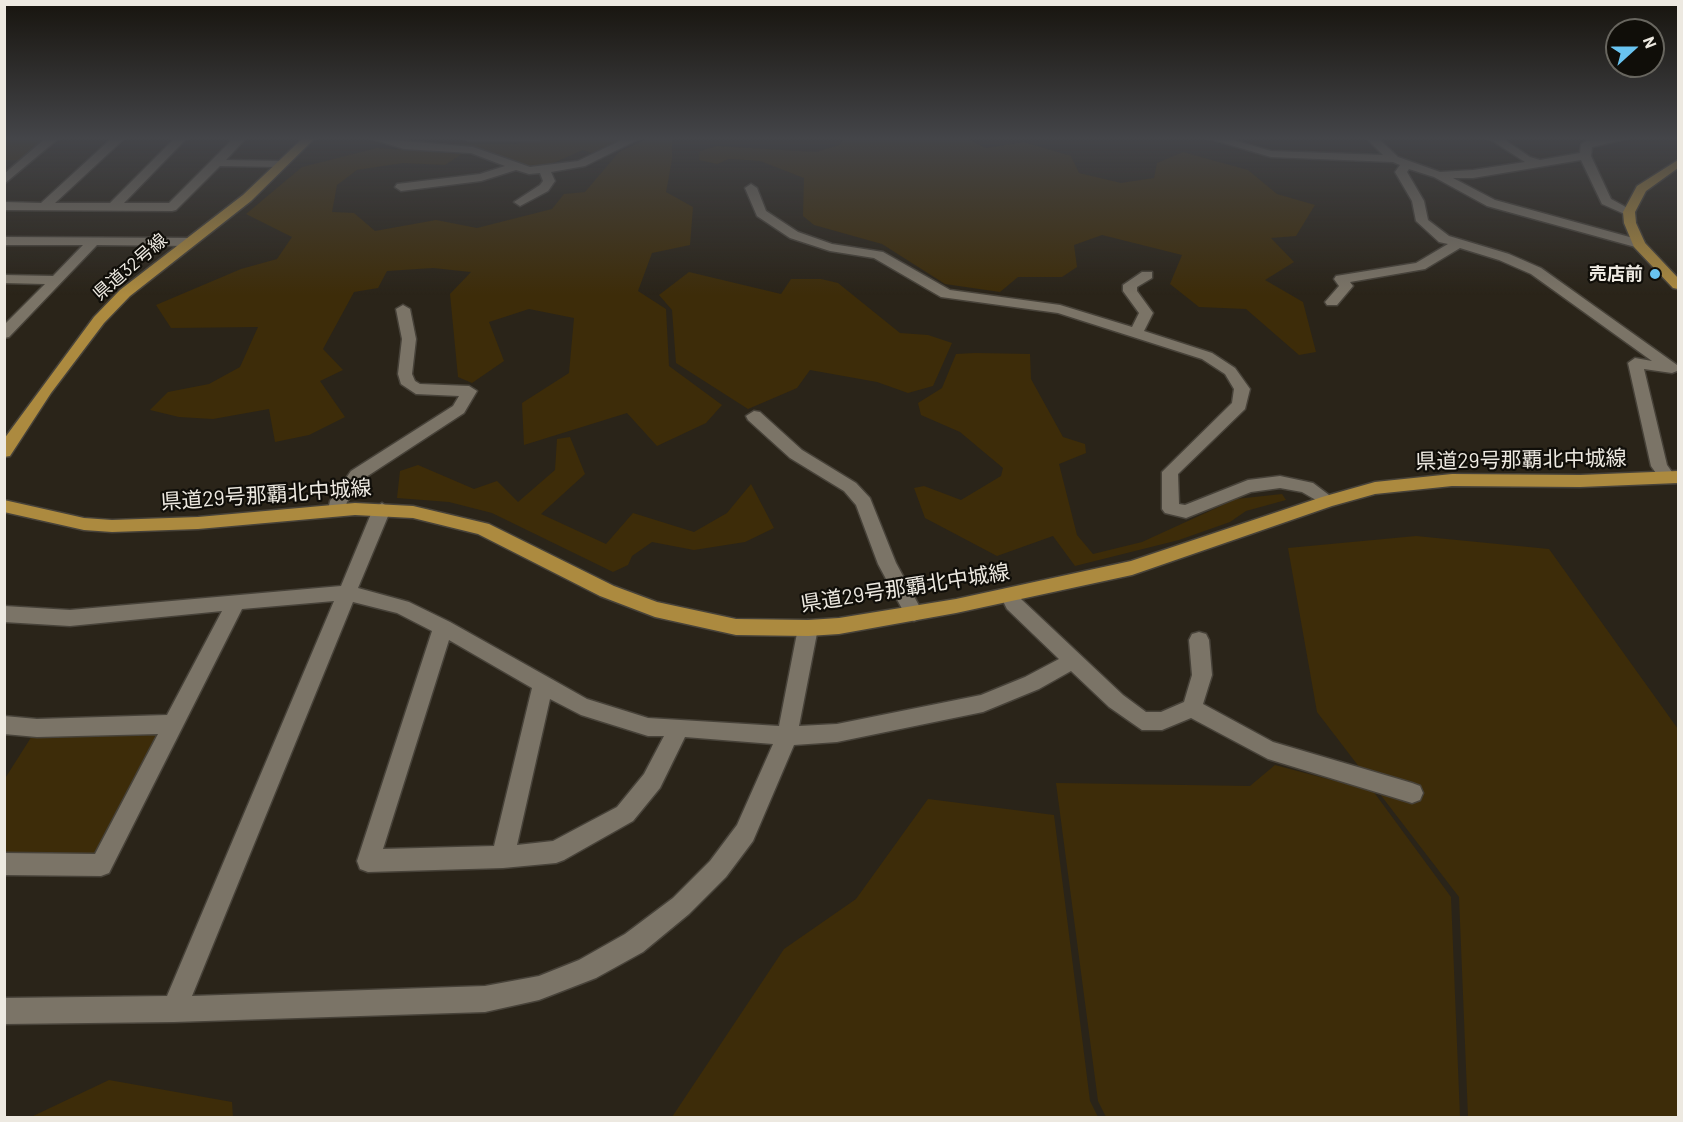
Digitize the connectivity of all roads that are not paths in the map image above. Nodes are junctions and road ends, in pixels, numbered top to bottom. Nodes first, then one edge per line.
1 (62, 190) edge
2 (129, 190) edge
3 (189, 190) edge
4 (255, 190) edge
5 (540, 190) edge
6 (752, 190) edge
7 (1412, 190) edge
8 (1467, 190) edge
9 (1601, 190) edge
10 (1640, 190) edge
11 (520, 202) dead end
12 (115, 205) junction
13 (4, 206) edge
14 (45, 206) junction
15 (1629, 212) junction
16 (4, 241) edge
17 (93, 242) junction
18 (190, 242) junction
19 (1457, 244) junction
20 (1639, 244) junction
21 (1147, 275) dead end
22 (4, 279) edge
23 (56, 280) junction
24 (1678, 285) edge
25 (1332, 302) dead end
26 (403, 309) dead end
27 (1136, 333) junction
28 (4, 334) edge
29 (1675, 370) edge
30 (754, 416) dead end
31 (4, 452) edge
32 (1674, 478) edge
33 (1328, 501) junction
34 (4, 506) edge
35 (382, 509) junction
36 (337, 510) junction
37 (347, 593) junction
38 (1009, 595) junction
39 (236, 602) junction
40 (914, 613) junction
41 (4, 614) edge
42 (443, 627) junction
43 (808, 628) junction
44 (1199, 640) dead end
45 (1074, 660) junction
46 (543, 686) junction
47 (1192, 708) junction
48 (175, 724) junction
49 (4, 725) edge
50 (680, 728) junction
51 (787, 736) junction
52 (1412, 794) dead end
53 (503, 857) junction
54 (4, 864) edge
55 (174, 1009) junction
56 (4, 1011) edge

1 - 14 street
2 - 12 street
3 - 12 street
4 - 18 main road, 県道32号線
5 - 11 street
6 - 27 street
7 - 19 street
8 - 20 street
9 - 15 street
10 - 15 main road
12 - 14 street
13 - 14 street
15 - 20 main road
16 - 17 street
17 - 18 street
17 - 23 street
18 - 31 main road, 県道32号線
19 - 25 street
19 - 29 street
20 - 24 main road
21 - 27 street
22 - 23 street
23 - 28 street
26 - 36 street
27 - 33 street
29 - 32 street
30 - 40 street
32 - 33 main road, 県道29号那覇北中城線
33 - 38 main road, 県道29号那覇北中城線
34 - 36 main road, 県道29号那覇北中城線
35 - 36 main road, 県道29号那覇北中城線
35 - 37 street
35 - 43 main road, 県道29号那覇北中城線
37 - 39 street
37 - 42 street
37 - 55 street
38 - 40 main road, 県道29号那覇北中城線
38 - 45 street
39 - 41 street
39 - 48 street
40 - 43 main road, 県道29号那覇北中城線
42 - 46 street
42 - 53 street
43 - 51 street
44 - 47 street
45 - 47 street
45 - 51 street
46 - 50 street
46 - 53 street
47 - 52 street
48 - 49 street
48 - 54 street
50 - 51 street
50 - 53 street
51 - 55 street
55 - 56 street

